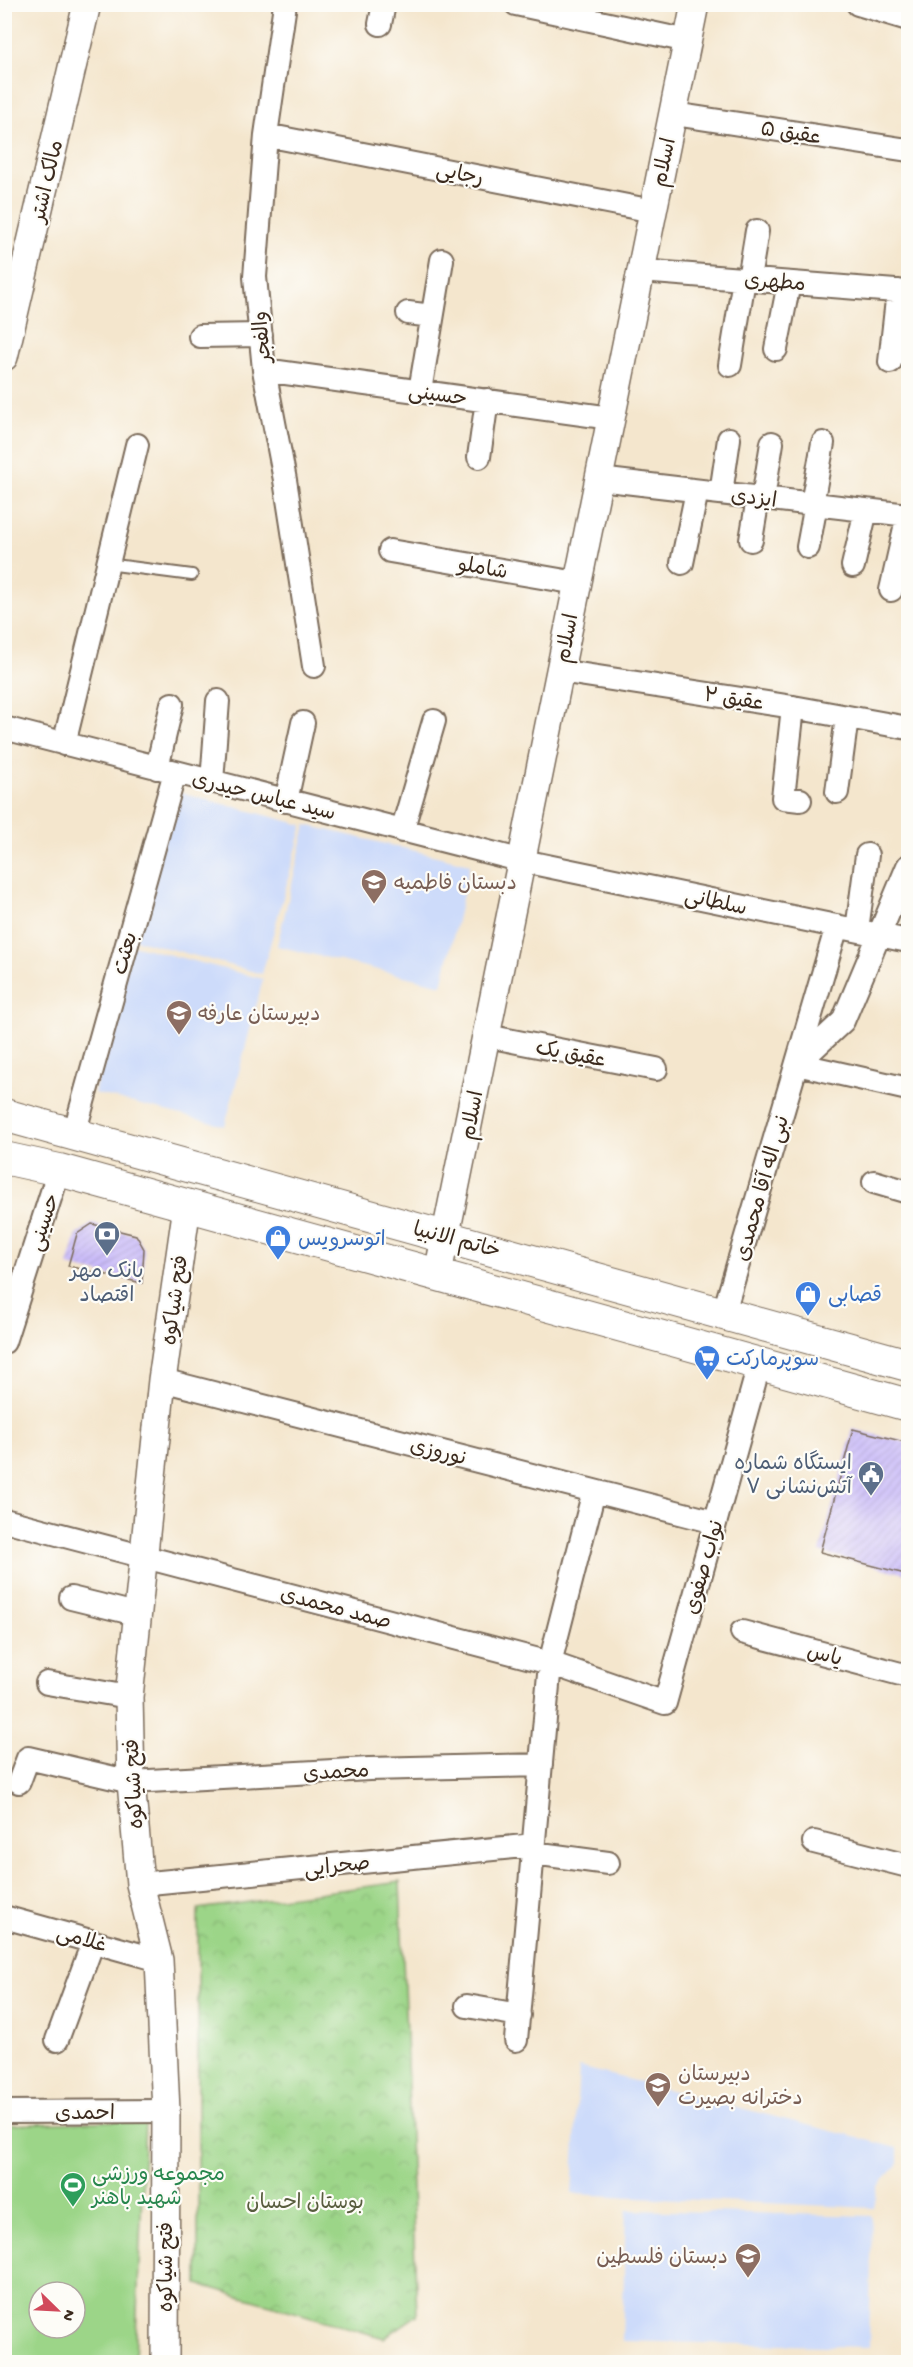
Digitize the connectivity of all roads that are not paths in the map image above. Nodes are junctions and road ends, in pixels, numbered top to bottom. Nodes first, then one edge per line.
1 (87, 4) edge
2 (285, 4) edge
3 (516, 4) edge
4 (695, 4) edge
5 (858, 4) edge
6 (881, 8) edge
7 (909, 19) edge
8 (688, 41) junction
9 (674, 114) junction
10 (266, 135) junction
11 (909, 150) edge
12 (653, 210) junction
13 (757, 231) dead end
14 (442, 260) dead end
15 (641, 271) junction
16 (746, 279) junction
17 (789, 283) junction
18 (903, 292) edge
19 (408, 313) dead end
20 (432, 316) junction
21 (261, 335) junction
22 (200, 336) dead end
23 (776, 350) dead end
24 (4, 357) edge
25 (890, 362) dead end
26 (730, 365) dead end
27 (264, 370) junction
28 (420, 391) junction
29 (487, 400) junction
30 (611, 418) junction
31 (729, 439) dead end
32 (823, 443) dead end
33 (772, 444) dead end
34 (137, 445) dead end
35 (479, 457) dead end
36 (598, 479) junction
37 (696, 490) junction
38 (721, 493) junction
39 (760, 498) junction
40 (814, 504) junction
41 (866, 510) junction
42 (908, 515) edge
43 (751, 540) dead end
44 (808, 547) dead end
45 (390, 551) dead end
46 (682, 563) dead end
47 (107, 564) junction
48 (853, 566) dead end
49 (192, 575) dead end
50 (577, 582) junction
51 (891, 590) dead end
52 (314, 666) dead end
53 (559, 671) junction
54 (218, 701) dead end
55 (172, 704) dead end
56 (793, 707) junction
57 (847, 717) junction
58 (434, 721) dead end
59 (303, 723) dead end
60 (4, 728) edge
61 (909, 728) edge
62 (64, 744) junction
63 (166, 770) junction
64 (212, 782) junction
65 (837, 792) dead end
66 (800, 800) dead end
67 (286, 801) junction
68 (402, 831) junction
69 (867, 855) dead end
70 (523, 861) junction
71 (909, 866) edge
72 (847, 928) junction
73 (879, 934) junction
74 (909, 941) edge
75 (487, 1036) junction
76 (797, 1064) junction
77 (656, 1069) dead end
78 (909, 1089) edge
79 (4, 1115) edge
80 (74, 1134) junction
81 (4, 1158) edge
82 (59, 1170) junction
83 (874, 1182) dead end
84 (909, 1192) edge
85 (187, 1206) junction
86 (446, 1236) junction
87 (438, 1273) junction
88 (724, 1312) junction
89 (4, 1342) edge
90 (760, 1362) junction
91 (909, 1365) edge
92 (162, 1380) junction
93 (909, 1405) edge
94 (594, 1491) junction
95 (4, 1520) edge
96 (715, 1522) junction
97 (142, 1555) junction
98 (71, 1598) dead end
99 (136, 1614) junction
100 (742, 1632) dead end
101 (550, 1663) junction
102 (909, 1676) edge
103 (47, 1683) dead end
104 (129, 1697) junction
105 (665, 1703) joint
106 (541, 1765) junction
107 (19, 1782) dead end
108 (131, 1782) junction
109 (814, 1842) dead end
110 (534, 1849) junction
111 (608, 1863) dead end
112 (909, 1866) edge
113 (140, 1884) junction
114 (4, 1917) edge
115 (93, 1942) junction
116 (159, 1960) junction
117 (467, 2006) dead end
118 (519, 2015) junction
119 (57, 2040) dead end
120 (516, 2040) dead end
121 (166, 2111) junction
122 (4, 2112) edge
123 (165, 2362) edge

1 - 24 street, مالک اشتر
2 - 10 street, والفجر
3 - 8 street
4 - 8 street, اسلام
5 - 6 street
6 - 7 street
8 - 9 street, اسلام
9 - 11 street, عقیق ۵
9 - 12 street, اسلام
10 - 12 street, رجایی
10 - 21 street, والفجر
12 - 15 street, اسلام
13 - 16 street
14 - 20 street
15 - 16 street, مطهری
15 - 30 street, اسلام
16 - 17 street, مطهری
16 - 26 street
17 - 18 street, مطهری
17 - 23 street
18 - 25 street
19 - 20 street
20 - 28 street
21 - 22 street
21 - 27 street, والفجر
27 - 28 street, حسینی
27 - 52 street, والفجر
28 - 29 street, حسینی
29 - 30 street, حسینی
29 - 35 street
30 - 36 street, اسلام
31 - 38 street
32 - 40 street
33 - 39 street
34 - 47 street
36 - 37 street, ایزدی
36 - 50 street, اسلام
37 - 38 street, ایزدی
37 - 46 street
38 - 39 street, ایزدی
39 - 40 street, ایزدی
39 - 43 street
40 - 41 street, ایزدی
40 - 44 street
41 - 42 street, ایزدی
41 - 48 street
42 - 51 street
45 - 50 street, شاملو
47 - 49 lane
47 - 62 street
50 - 53 street, اسلام
53 - 56 street, عقیق ۲
53 - 70 street, اسلام
54 - 64 street
55 - 63 street, بعثت
56 - 57 street, عقیق ۲
56 - 66 street
57 - 61 street, عقیق ۲
57 - 65 street
58 - 68 street
59 - 67 street
60 - 62 street, سید عباس حیدری
62 - 63 street, سید عباس حیدری
63 - 64 street, سید عباس حیدری
63 - 80 street, بعثت
64 - 67 street, سید عباس حیدری
67 - 68 street, سید عباس حیدری
68 - 70 street, سید عباس حیدری
69 - 72 street, نبی اله آقا محمدی
70 - 72 street, سلطانی
70 - 75 street, اسلام
71 - 73 street
72 - 73 street, سلطانی
72 - 76 street, نبی اله آقا محمدی
73 - 74 street, سلطانی
73 - 76 street
75 - 77 street, عقیق یک
75 - 86 street, اسلام
76 - 78 street
76 - 88 street, نبی اله آقا محمدی
79 - 80 main road, خاتم الانبیا
80 - 86 main road, خاتم الانبیا
81 - 82 main road, خاتم الانبیا
82 - 85 main road, خاتم الانبیا
82 - 89 street, حسینی
83 - 84 street
85 - 87 main road, خاتم الانبیا
85 - 92 street, فتح شیاکوه
86 - 87 street, اسلام
86 - 88 main road, خاتم الانبیا
87 - 90 main road, خاتم الانبیا
88 - 91 main road, خاتم الانبیا
90 - 93 main road, خاتم الانبیا
90 - 96 street, نواب صفوی
92 - 94 street, نوروزی
92 - 97 street, فتح شیاکوه
94 - 96 street, نوروزی
94 - 101 street
95 - 97 street, صمد محمدی
96 - 105 street, نواب صفوی
97 - 99 street, فتح شیاکوه
97 - 101 street, صمد محمدی
98 - 99 street
99 - 104 street, فتح شیاکوه
100 - 102 street, یاس
101 - 105 street, صمد محمدی
101 - 106 street
103 - 104 street
104 - 108 street, فتح شیاکوه
106 - 108 street, محمدی
106 - 110 street
107 - 108 street, محمدی
108 - 113 street, فتح شیاکوه
109 - 112 street
110 - 111 street, صحرایی
110 - 113 street, صحرایی
110 - 118 street
113 - 116 street, فتح شیاکوه
114 - 115 street, غلامی
115 - 116 street, غلامی
115 - 119 street
116 - 121 street, فتح شیاکوه
117 - 118 street
118 - 120 street
121 - 122 street, احمدی
121 - 123 street, فتح شیاکوه

